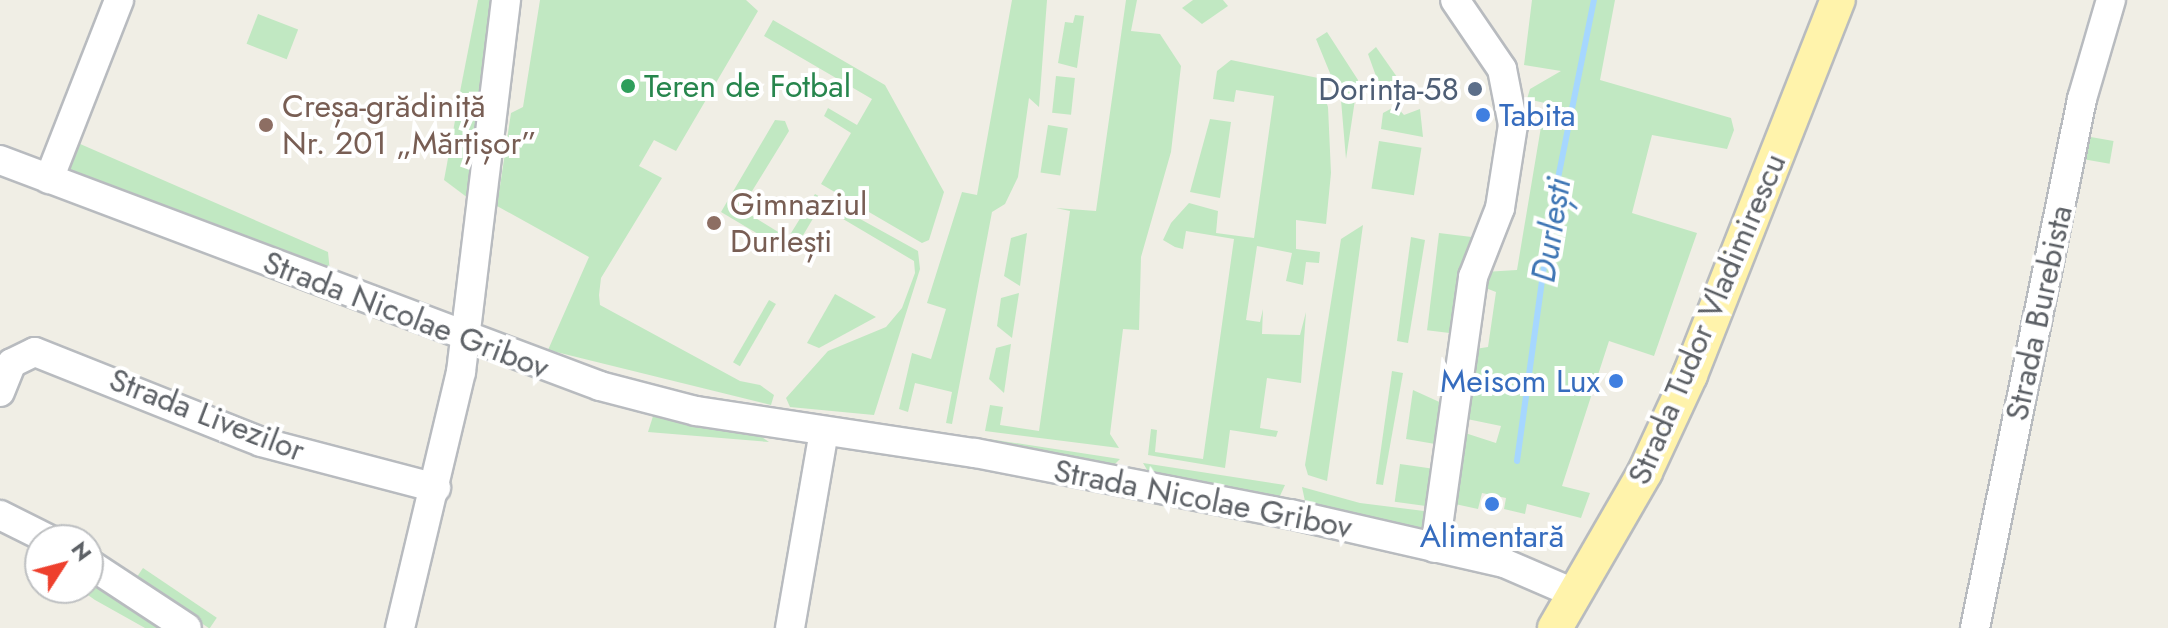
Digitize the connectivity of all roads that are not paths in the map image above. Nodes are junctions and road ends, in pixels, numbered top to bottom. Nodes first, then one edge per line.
1 (119, 0) edge
2 (506, 0) edge
3 (1455, 0) edge
4 (1838, 0) edge
5 (2111, 0) edge
6 (0, 160) edge
7 (49, 179) junction
8 (464, 339) junction
9 (0, 392) edge
10 (824, 432) junction
11 (436, 488) junction
12 (0, 515) edge
13 (24, 527) edge
14 (1435, 548) junction
15 (104, 574) edge
16 (1576, 594) junction
17 (187, 628) edge
18 (400, 628) edge
19 (790, 628) edge
20 (1555, 628) edge
21 (1975, 628) edge

1 - 7 street
2 - 8 street
3 - 14 street
4 - 16 main road, Strada Tudor Vladimirescu
5 - 21 street, Strada Burebista
6 - 7 street, Strada Nicolae Gribov
7 - 8 street, Strada Nicolae Gribov
8 - 10 street, Strada Nicolae Gribov
8 - 11 street
9 - 11 street, Strada Livezilor
10 - 14 street, Strada Nicolae Gribov
10 - 19 street
11 - 18 street
12 - 13 street
14 - 16 street, Strada Nicolae Gribov
15 - 17 street
16 - 20 main road, Strada Tudor Vladimirescu

